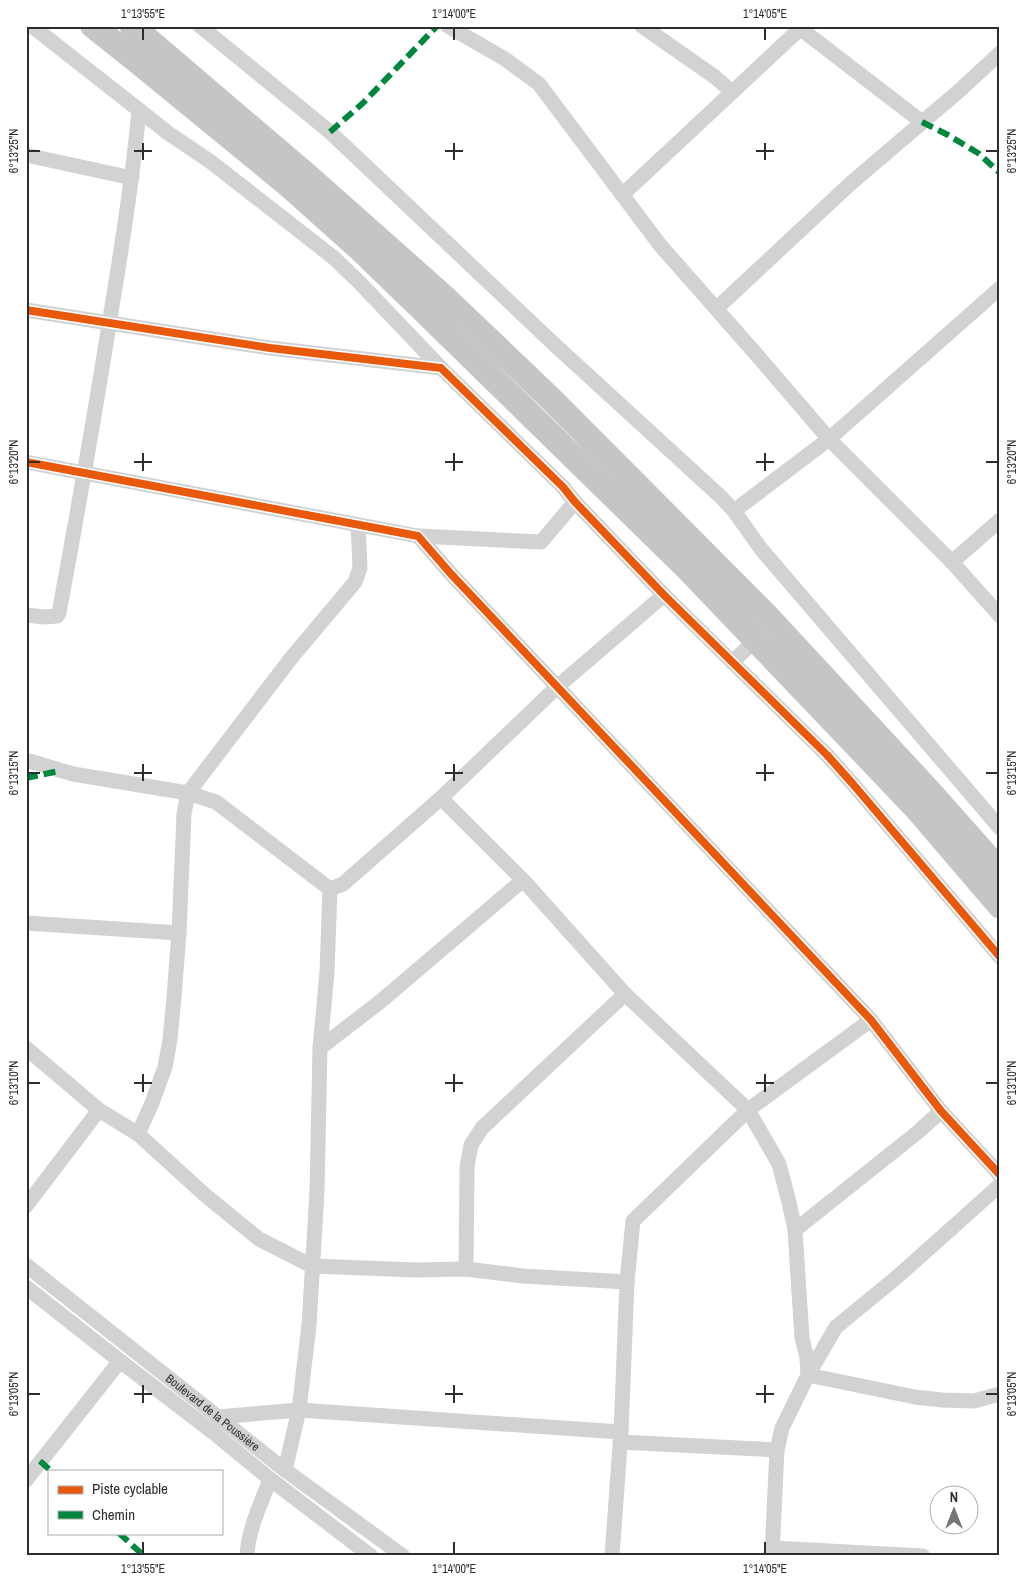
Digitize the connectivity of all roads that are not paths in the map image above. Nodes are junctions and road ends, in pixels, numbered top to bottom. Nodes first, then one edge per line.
1 (32, 26) edge
2 (93, 26) edge
3 (132, 26) edge
4 (200, 26) edge
5 (448, 26) edge
6 (642, 26) edge
7 (800, 27) edge
8 (1000, 53) edge
9 (732, 92) junction
10 (139, 110) junction
11 (922, 122) junction
12 (26, 155) edge
13 (132, 178) junction
14 (622, 195) junction
15 (1000, 288) edge
16 (717, 308) junction
17 (26, 310) edge
18 (110, 323) junction
19 (441, 368) junction
20 (829, 439) junction
21 (26, 462) edge
22 (85, 473) junction
23 (575, 502) junction
24 (734, 511) junction
25 (1000, 520) edge
26 (358, 525) junction
27 (418, 536) junction
28 (952, 562) junction
29 (664, 595) junction
30 (26, 615) edge
31 (1000, 616) edge
32 (756, 640) junction
33 (732, 662) junction
34 (557, 687) junction
35 (26, 760) edge
36 (188, 793) junction
37 (441, 798) junction
38 (1000, 828) edge
39 (1000, 871) edge
40 (523, 880) junction
41 (330, 889) junction
42 (1000, 906) edge
43 (26, 924) edge
44 (179, 933) junction
45 (1000, 957) edge
46 (625, 994) junction
47 (870, 1020) junction
48 (26, 1048) edge
49 (320, 1048) junction
50 (99, 1110) junction
51 (748, 1110) junction
52 (941, 1111) junction
53 (138, 1134) junction
54 (1000, 1175) edge
55 (1000, 1185) edge
56 (26, 1206) edge
57 (795, 1230) junction
58 (26, 1265) edge
59 (312, 1266) junction
60 (466, 1269) junction
61 (627, 1282) junction
62 (26, 1287) edge
63 (120, 1361) junction
64 (808, 1375) junction
65 (1000, 1394) edge
66 (299, 1410) junction
67 (217, 1417) junction
68 (620, 1437) junction
69 (776, 1450) junction
70 (285, 1470) junction
71 (28, 1474) edge
72 (270, 1479) junction
73 (772, 1552) edge
74 (247, 1556) edge
75 (371, 1556) edge
76 (403, 1556) edge
77 (612, 1556) edge
78 (923, 1556) edge

1 - 10 street
2 - 32 main road
3 - 39 main road
4 - 24 street
5 - 14 street
6 - 9 street
7 - 9 street
7 - 11 street
8 - 11 street
9 - 14 street
10 - 13 street
10 - 19 street
11 - 16 street
12 - 13 street
13 - 18 street
14 - 16 street
15 - 20 street
16 - 20 street
17 - 18 street
18 - 19 street
18 - 22 street
19 - 23 street
20 - 24 street
20 - 28 street
21 - 22 street
22 - 26 street
22 - 30 street
23 - 27 street
23 - 29 street
24 - 38 street
25 - 28 street
26 - 27 street
26 - 36 street
27 - 34 street
28 - 31 street
29 - 33 street
29 - 34 street
32 - 33 street
32 - 42 main road
33 - 45 street
34 - 37 street
34 - 47 street
35 - 36 street
36 - 41 street
36 - 44 street
37 - 40 street
37 - 41 street
40 - 46 street
40 - 49 street
41 - 49 street
43 - 44 street
44 - 53 street
46 - 51 street
46 - 60 street
47 - 51 street
47 - 52 street
48 - 50 street
49 - 59 street
50 - 53 street
50 - 56 street
51 - 57 street
51 - 61 street
52 - 54 street
52 - 57 street
53 - 59 street
55 - 64 street
57 - 64 street
58 - 67 street, Boulevard de la Poussière
59 - 60 street
59 - 66 street
60 - 61 street
61 - 68 street
62 - 63 street, Boulevard de la Poussière
63 - 71 street
63 - 72 street, Boulevard de la Poussière
64 - 65 street
64 - 69 street
66 - 67 street
66 - 68 street
66 - 70 street
67 - 70 street, Boulevard de la Poussière
68 - 69 street
68 - 77 street
69 - 73 street
70 - 76 street, Boulevard de la Poussière
72 - 74 street
72 - 75 street, Boulevard de la Poussière
73 - 78 street

